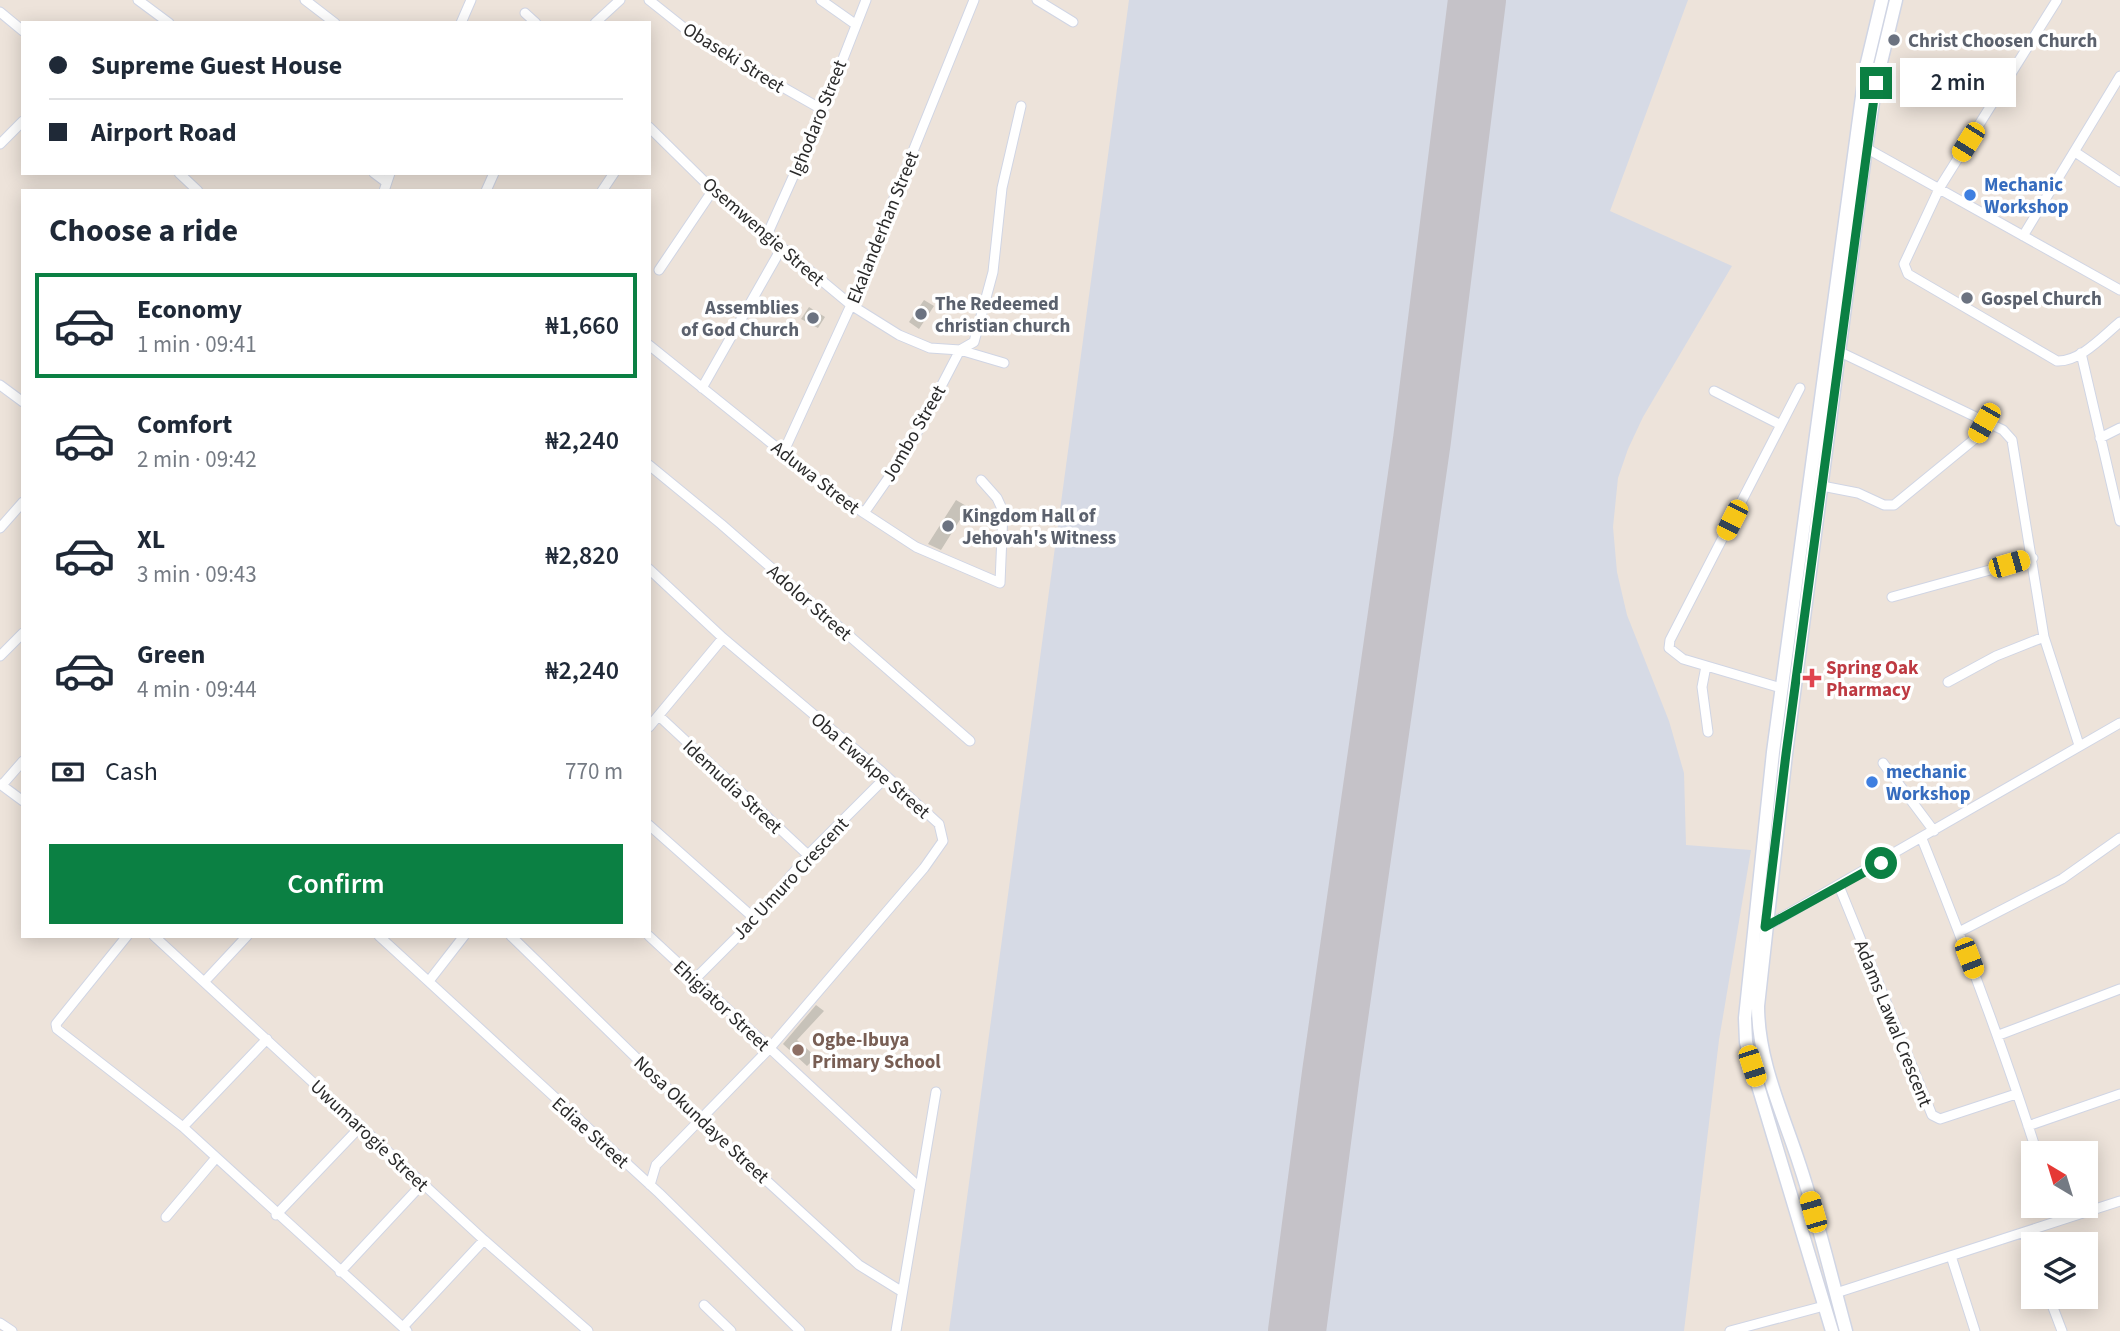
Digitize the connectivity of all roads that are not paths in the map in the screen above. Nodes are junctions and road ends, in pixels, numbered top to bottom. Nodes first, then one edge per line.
1 (138, 0) edge
2 (305, 0) edge
3 (620, 0) edge
4 (649, 0) edge
5 (821, 0) edge
6 (866, 0) edge
7 (974, 0) edge
8 (1037, 0) edge
9 (1882, 0) edge
10 (1896, 0) edge
11 (2057, 0) edge
12 (467, 2) edge
13 (0, 12) edge
14 (525, 13) dead end
15 (166, 21) edge
16 (332, 21) edge
17 (462, 21) edge
18 (534, 21) edge
19 (598, 21) edge
20 (1073, 22) dead end
21 (855, 24) junction
22 (21, 29) edge
23 (2120, 76) edge
24 (1021, 106) dead end
25 (823, 110) junction
26 (21, 123) edge
27 (651, 131) edge
28 (0, 144) edge
29 (1866, 148) junction
30 (2075, 152) junction
31 (181, 175) edge
32 (2120, 182) edge
33 (1940, 187) junction
34 (196, 189) edge
35 (713, 190) junction
36 (767, 236) junction
37 (2024, 236) junction
38 (781, 249) junction
39 (660, 270) dead end
40 (2120, 290) edge
41 (851, 304) junction
42 (2120, 322) edge
43 (651, 347) edge
44 (960, 350) junction
45 (1840, 352) junction
46 (2081, 353) junction
47 (1004, 363) dead end
48 (0, 385) edge
49 (702, 387) junction
50 (1800, 387) dead end
51 (1714, 391) dead end
52 (21, 401) edge
53 (1984, 423) junction
54 (1781, 425) junction
55 (2120, 428) edge
56 (2099, 438) junction
57 (784, 451) junction
58 (651, 467) edge
59 (981, 480) dead end
60 (1822, 486) junction
61 (21, 504) edge
62 (864, 513) junction
63 (2120, 521) edge
64 (2, 522) edge
65 (2033, 558) junction
66 (651, 575) edge
67 (1892, 597) dead end
68 (21, 634) edge
69 (2044, 637) junction
70 (723, 638) junction
71 (0, 656) edge
72 (1706, 666) junction
73 (1948, 682) dead end
74 (1782, 688) junction
75 (659, 716) junction
76 (2120, 723) edge
77 (651, 725) edge
78 (1708, 732) dead end
79 (970, 741) dead end
80 (2079, 745) junction
81 (1779, 753) junction
82 (21, 763) edge
83 (1883, 763) dead end
84 (885, 778) junction
85 (1, 785) edge
86 (21, 800) edge
87 (651, 827) edge
88 (1934, 831) junction
89 (2120, 838) edge
90 (1922, 839) junction
91 (808, 855) junction
92 (1839, 886) junction
93 (755, 919) junction
94 (1765, 927) junction
95 (1959, 932) junction
96 (125, 938) edge
97 (156, 938) edge
98 (245, 938) edge
99 (381, 938) edge
100 (462, 938) edge
101 (513, 938) edge
102 (651, 938) edge
103 (695, 979) junction
104 (205, 981) junction
105 (429, 981) junction
106 (2120, 989) edge
107 (1999, 1035) junction
108 (267, 1040) junction
109 (769, 1049) junction
110 (936, 1093) dead end
111 (2016, 1094) junction
112 (2120, 1094) edge
113 (699, 1119) junction
114 (361, 1126) junction
115 (2028, 1126) junction
116 (183, 1127) junction
117 (2033, 1141) edge
118 (215, 1159) junction
119 (423, 1183) junction
120 (650, 1185) junction
121 (919, 1187) junction
122 (2120, 1201) edge
123 (276, 1215) junction
124 (166, 1217) dead end
125 (2059, 1220) joint
126 (2027, 1232) edge
127 (2021, 1234) edge
128 (485, 1240) junction
129 (1951, 1256) junction
130 (340, 1272) junction
131 (901, 1291) junction
132 (1836, 1293) junction
133 (704, 1305) dead end
134 (1824, 1306) junction
135 (2054, 1309) edge
136 (0, 1323) edge
137 (405, 1329) edge
138 (12, 1331) edge
139 (587, 1331) edge
140 (731, 1331) edge
141 (800, 1331) edge
142 (896, 1331) edge
143 (1730, 1331) edge
144 (1832, 1331) edge
145 (1846, 1331) edge
146 (1975, 1331) edge
147 (2062, 1331) edge

1 - 15 street
2 - 16 street
3 - 19 street
4 - 25 street, Obaseki Street
5 - 21 street
6 - 21 street, Ighodaro Street
7 - 41 street, Ekalanderhan Street
8 - 20 street
9 - 74 main road
10 - 29 main road
11 - 33 street
12 - 17 street
13 - 22 street
14 - 18 street
21 - 25 street, Ighodaro Street
23 - 30 street
24 - 44 street, Jombo Street
25 - 36 street, Ighodaro Street
26 - 28 street
27 - 35 street, Osemwengie Street
29 - 33 street
29 - 45 main road
30 - 32 street
30 - 37 street
31 - 34 street
33 - 37 street
33 - 46 street
35 - 36 street, Osemwengie Street
35 - 39 street
36 - 38 street, Osemwengie Street
37 - 40 street
38 - 41 street, Osemwengie Street
38 - 49 street
41 - 44 street, Osemwengie Street
41 - 57 street, Ekalanderhan Street
42 - 46 street
43 - 49 street, Aduwa Street
44 - 47 street, Osemwengie Street
44 - 62 street, Jombo Street
45 - 53 street
45 - 60 main road
46 - 56 street
48 - 52 street
49 - 57 street, Aduwa Street
50 - 54 street
51 - 54 street
53 - 60 street
53 - 65 street
54 - 72 street
55 - 56 street
56 - 63 street
57 - 62 street, Aduwa Street
58 - 79 street, Adolor Street
59 - 62 street, Aduwa Street
60 - 81 main road
61 - 64 street
65 - 67 street
65 - 69 street
66 - 70 street, Oba Ewakpe Street
68 - 71 street
69 - 73 street
69 - 80 street
70 - 75 street
70 - 84 street, Oba Ewakpe Street
72 - 74 street
72 - 78 street
74 - 81 main road
75 - 77 street
75 - 91 street, Idemudia Street
76 - 80 street
80 - 88 street
81 - 94 main road
81 - 134 main road
82 - 85 street
83 - 88 street
84 - 91 street, Jac Umuro Crescent
84 - 109 street, Oba Ewakpe Street
85 - 86 street
87 - 93 street
88 - 90 street
89 - 95 street
90 - 92 street
90 - 95 street
91 - 93 street, Jac Umuro Crescent
92 - 94 street
92 - 111 street, Adams Lawal Crescent
93 - 103 street, Jac Umuro Crescent
94 - 132 main road
95 - 107 street
96 - 116 street
97 - 104 street, Uwumarogie Street
98 - 104 street
99 - 105 street, Ediae Street
100 - 105 street
101 - 113 street, Nosa Okundaye Street
102 - 103 street, Ehigiator Street
103 - 109 street, Ehigiator Street
104 - 108 street, Uwumarogie Street
105 - 120 street, Ediae Street
106 - 107 street
107 - 111 street
108 - 114 street, Uwumarogie Street
108 - 116 street
109 - 113 street
109 - 121 street, Ehigiator Street
110 - 121 street
111 - 115 street
112 - 115 street
113 - 120 street
113 - 131 street, Nosa Okundaye Street
114 - 119 street, Uwumarogie Street
114 - 123 street
115 - 117 street
116 - 118 street
118 - 123 street
118 - 124 street
119 - 128 street, Uwumarogie Street
119 - 130 street
120 - 141 street, Ediae Street
121 - 131 street
122 - 125 street
123 - 130 street
125 - 126 street
127 - 129 street
128 - 137 street
128 - 139 street, Uwumarogie Street
129 - 132 street
129 - 146 street
130 - 137 street
131 - 142 street
132 - 145 main road
133 - 140 street
134 - 143 street
134 - 144 main road
135 - 147 street
136 - 138 street

